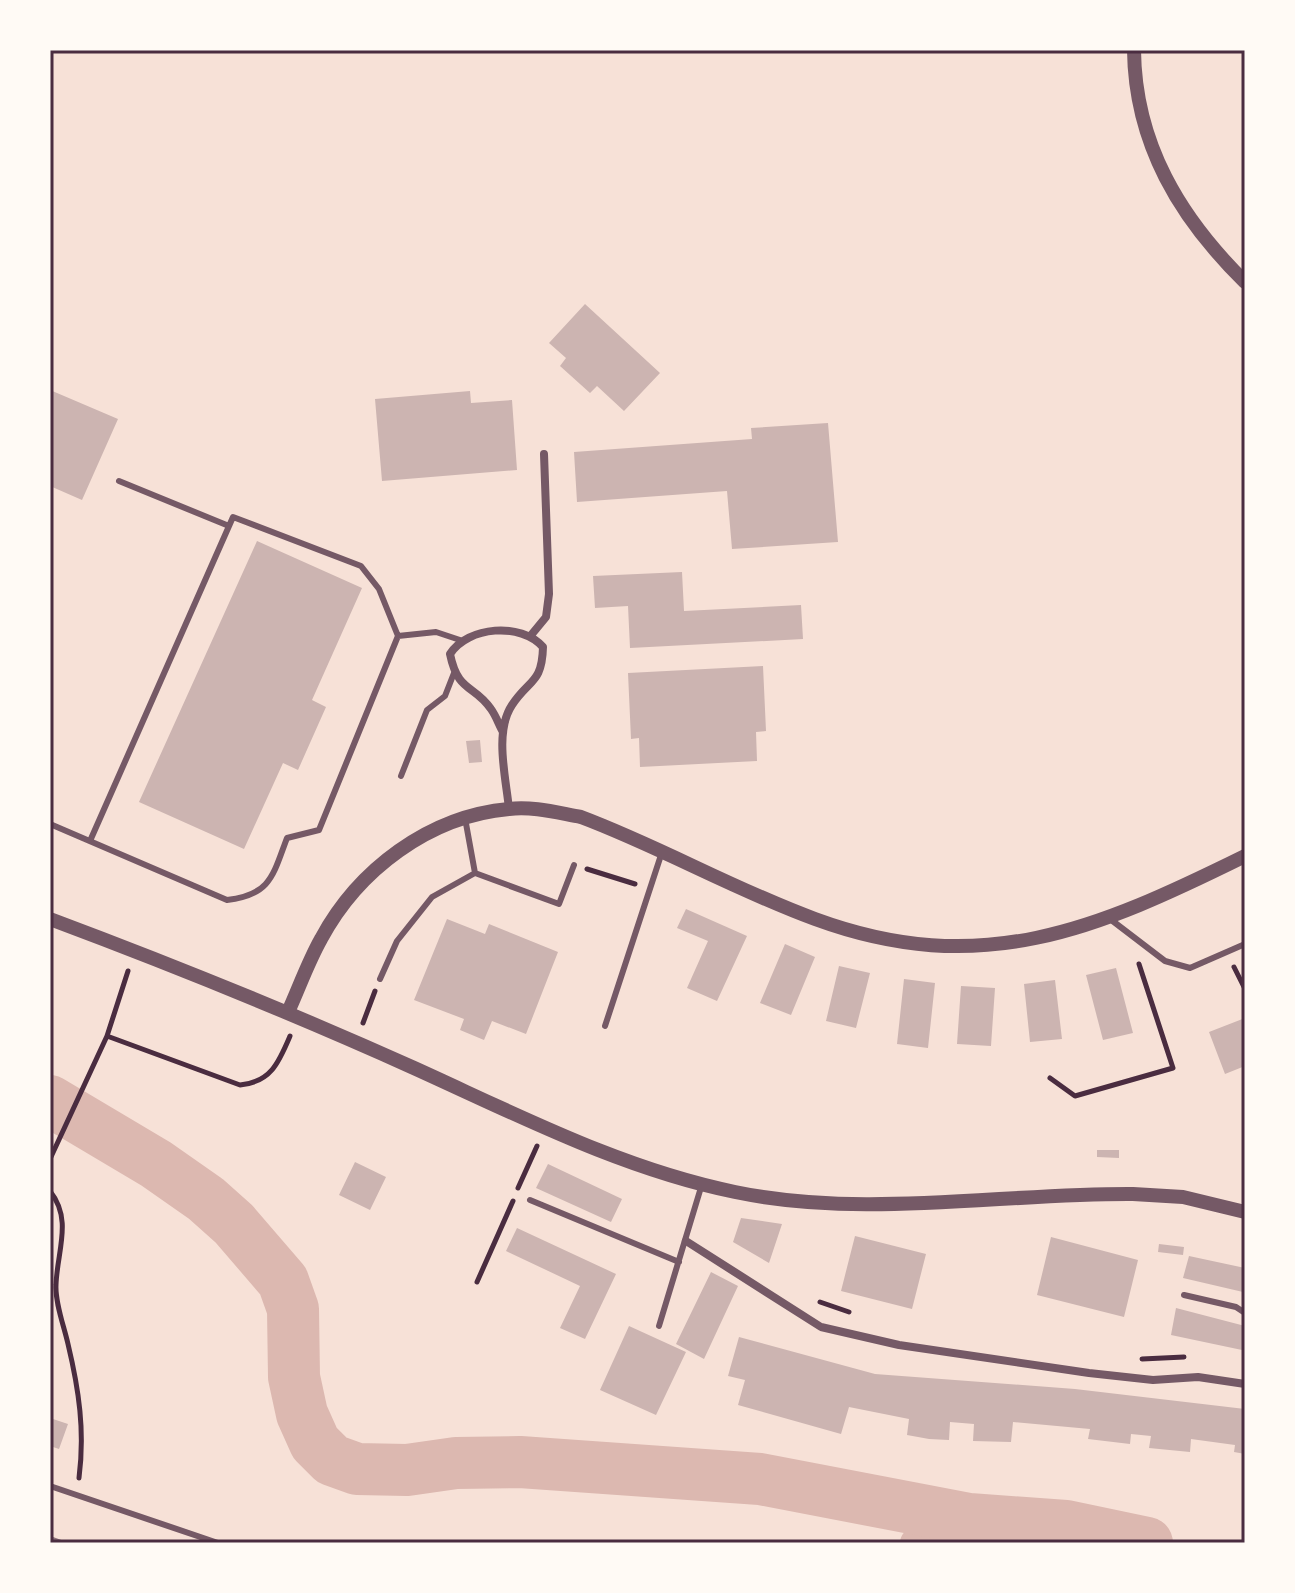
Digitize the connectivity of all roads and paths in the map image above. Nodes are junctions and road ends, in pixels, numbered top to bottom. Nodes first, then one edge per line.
1 (1134, 50) edge
2 (1245, 282) edge
3 (544, 454) dead end
4 (119, 481) dead end
5 (229, 526) junction
6 (532, 634) junction
7 (398, 636) junction
8 (460, 640) junction
9 (454, 673) junction
10 (503, 732) junction
11 (401, 776) dead end
12 (509, 809) junction
13 (465, 818) junction
14 (50, 824) edge
15 (90, 841) junction
16 (662, 852) junction
17 (1245, 856) edge
18 (574, 865) joint
19 (475, 873) junction
20 (651, 889) junction
21 (50, 919) edge
22 (1110, 919) junction
23 (1245, 944) edge
24 (136, 951) junction
25 (1227, 951) junction
26 (1143, 976) dead end
27 (380, 979) joint
28 (1245, 989) edge
29 (293, 1014) junction
30 (605, 1026) dead end
31 (107, 1036) junction
32 (356, 1042) junction
33 (1050, 1078) dead end
34 (51, 1156) edge
35 (702, 1184) junction
36 (50, 1191) edge
37 (530, 1200) dead end
38 (1245, 1212) edge
39 (686, 1241) junction
40 (679, 1262) junction
41 (1184, 1295) dead end
42 (810, 1297) dead end
43 (1245, 1313) edge
44 (859, 1315) dead end
45 (659, 1326) dead end
46 (1191, 1358) dead end
47 (1132, 1359) dead end
48 (1245, 1384) edge
49 (50, 1486) edge
50 (77, 1496) junction
51 (218, 1543) edge

1 - 2 street
3 - 6 street
4 - 5 lane
5 - 7 lane
5 - 15 lane
6 - 8 street
6 - 10 street
7 - 8 lane
7 - 15 lane
8 - 9 street
9 - 10 street
9 - 11 lane
10 - 12 street
12 - 13 street
12 - 16 street
13 - 19 lane
13 - 29 street
14 - 15 lane
16 - 20 lane
16 - 22 street
17 - 22 street
18 - 19 lane
18 - 20 path
19 - 27 lane
20 - 30 lane
21 - 24 street
22 - 25 lane
23 - 25 lane
24 - 29 street
24 - 31 path
25 - 28 path
26 - 33 path
27 - 32 path
29 - 31 path
29 - 32 street
31 - 34 path
32 - 35 street
35 - 38 street
35 - 39 lane
36 - 50 path
37 - 40 lane
39 - 40 lane
39 - 48 street
40 - 45 lane
41 - 43 lane
42 - 44 path
46 - 47 path
49 - 50 lane
50 - 51 lane

